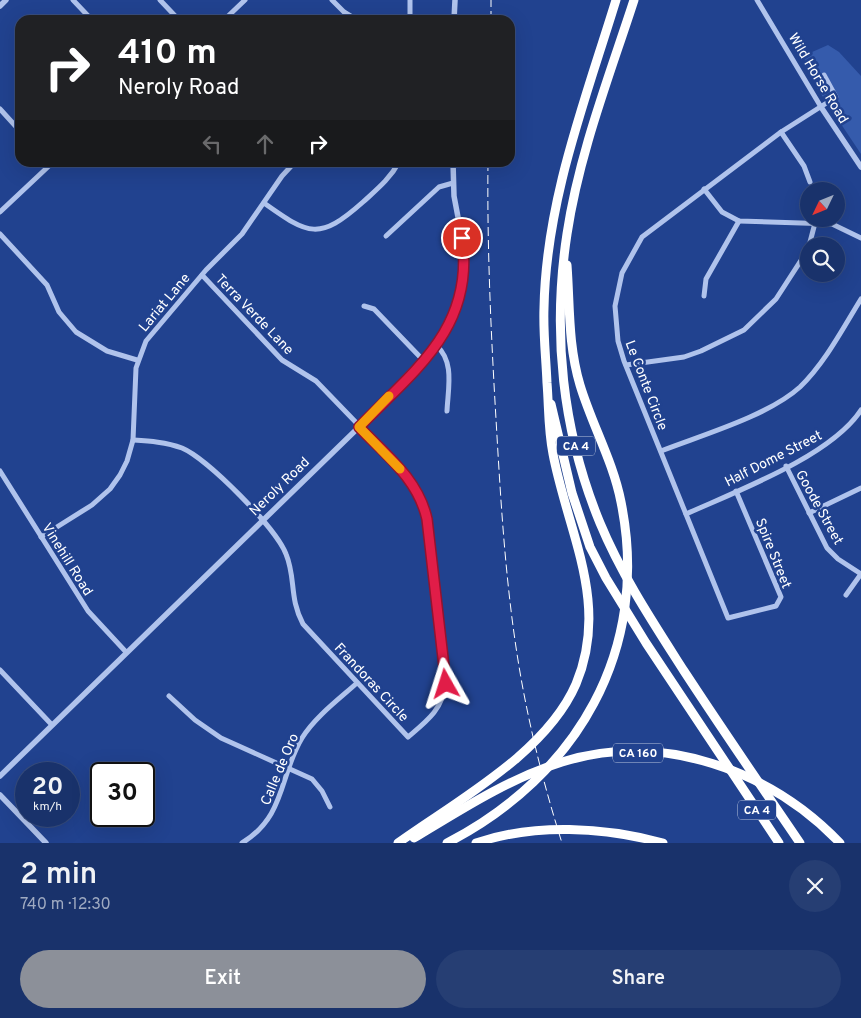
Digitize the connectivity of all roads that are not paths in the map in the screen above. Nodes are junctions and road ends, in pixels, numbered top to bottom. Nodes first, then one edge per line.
1 (6, 0) edge
2 (73, 0) edge
3 (160, 0) edge
4 (245, 0) edge
5 (332, 0) edge
6 (410, 0) edge
7 (455, 0) edge
8 (616, 0) edge
9 (634, 0) edge
10 (757, 0) edge
11 (0, 6) edge
12 (87, 15) edge
13 (174, 15) edge
14 (229, 15) edge
15 (349, 15) edge
16 (410, 15) edge
17 (454, 15) edge
18 (824, 75) dead end
19 (821, 107) junction
20 (0, 109) edge
21 (15, 125) edge
22 (781, 132) junction
23 (46, 167) edge
24 (290, 167) edge
25 (395, 167) edge
26 (453, 167) edge
27 (861, 167) edge
28 (810, 182) dead end
29 (453, 184) junction
30 (704, 189) junction
31 (264, 203) junction
32 (0, 212) edge
33 (739, 221) junction
34 (800, 223) edge
35 (840, 228) edge
36 (0, 234) edge
37 (386, 236) dead end
38 (861, 238) edge
39 (566, 242) junction
40 (800, 261) edge
41 (202, 275) junction
42 (704, 296) dead end
43 (861, 299) edge
44 (364, 306) dead end
45 (859, 306) edge
46 (436, 345) junction
47 (137, 360) junction
48 (423, 360) junction
49 (626, 365) junction
50 (548, 386) junction
51 (861, 410) edge
52 (447, 411) dead end
53 (359, 427) junction
54 (133, 440) junction
55 (661, 451) junction
56 (786, 466) junction
57 (0, 471) edge
58 (859, 490) edge
59 (736, 491) junction
60 (861, 497) edge
61 (686, 514) junction
62 (810, 514) junction
63 (262, 520) junction
64 (41, 537) junction
65 (861, 574) edge
66 (846, 594) dead end
67 (728, 618) joint
68 (126, 652) junction
69 (0, 670) edge
70 (357, 683) junction
71 (170, 696) dead end
72 (52, 725) junction
73 (290, 768) junction
74 (0, 776) edge
75 (0, 795) edge
76 (330, 807) dead end
77 (46, 843) edge
78 (242, 843) edge
79 (398, 843) edge
80 (406, 843) edge
81 (448, 843) edge
82 (476, 843) edge
83 (664, 843) edge
84 (779, 843) edge
85 (800, 843) edge
86 (840, 843) edge

1 - 11 street
2 - 12 street
3 - 13 street
4 - 14 street
5 - 15 street
6 - 16 street
7 - 17 street
8 - 50 highway, CA 4
9 - 39 highway, CA 4
10 - 19 street, Wild Horse Road
18 - 19 street, Le Conte Circle
19 - 22 street, Le Conte Circle
19 - 27 street, Wild Horse Road
20 - 21 street
22 - 28 street
22 - 30 street, Le Conte Circle
23 - 32 street
24 - 31 street, Lariat Lane
25 - 31 street
26 - 29 street, Neroly Road
29 - 37 street
29 - 46 street, Neroly Road
30 - 33 street
30 - 49 street, Le Conte Circle
31 - 41 street, Lariat Lane
33 - 34 street
33 - 42 street
35 - 38 street
36 - 47 street
39 - 81 highway
39 - 85 highway, CA 4
40 - 49 street
41 - 47 street, Lariat Lane
41 - 53 street, Terra Verde Lane
43 - 45 street
44 - 48 street
45 - 55 street
46 - 48 street, Neroly Road
46 - 52 street
47 - 54 street, Lariat Lane
48 - 53 street, Neroly Road
49 - 55 street, Le Conte Circle
50 - 79 highway
50 - 84 highway, CA 4
51 - 56 street, Half Dome Street
53 - 63 street, Neroly Road
53 - 70 street, Frandoras Circle
54 - 63 street, Frandoras Circle
54 - 64 street, Lariat Lane
55 - 61 street, Le Conte Circle
56 - 59 street, Half Dome Street
56 - 62 street, Goode Street
57 - 64 street, Vinehill Road
58 - 60 street
58 - 62 street
59 - 61 street, Half Dome Street
59 - 67 street, Spire Street
61 - 67 street, Le Conte Circle
62 - 65 street, Goode Street
63 - 68 street, Neroly Road
63 - 70 street, Frandoras Circle
64 - 68 street, Vinehill Road
65 - 66 street
68 - 72 street, Neroly Road
69 - 72 street
70 - 73 street, Calle de Oro
71 - 73 street
72 - 74 street, Neroly Road
73 - 76 street
73 - 78 street, Calle de Oro
75 - 77 street
80 - 86 highway, CA 160
82 - 83 highway

